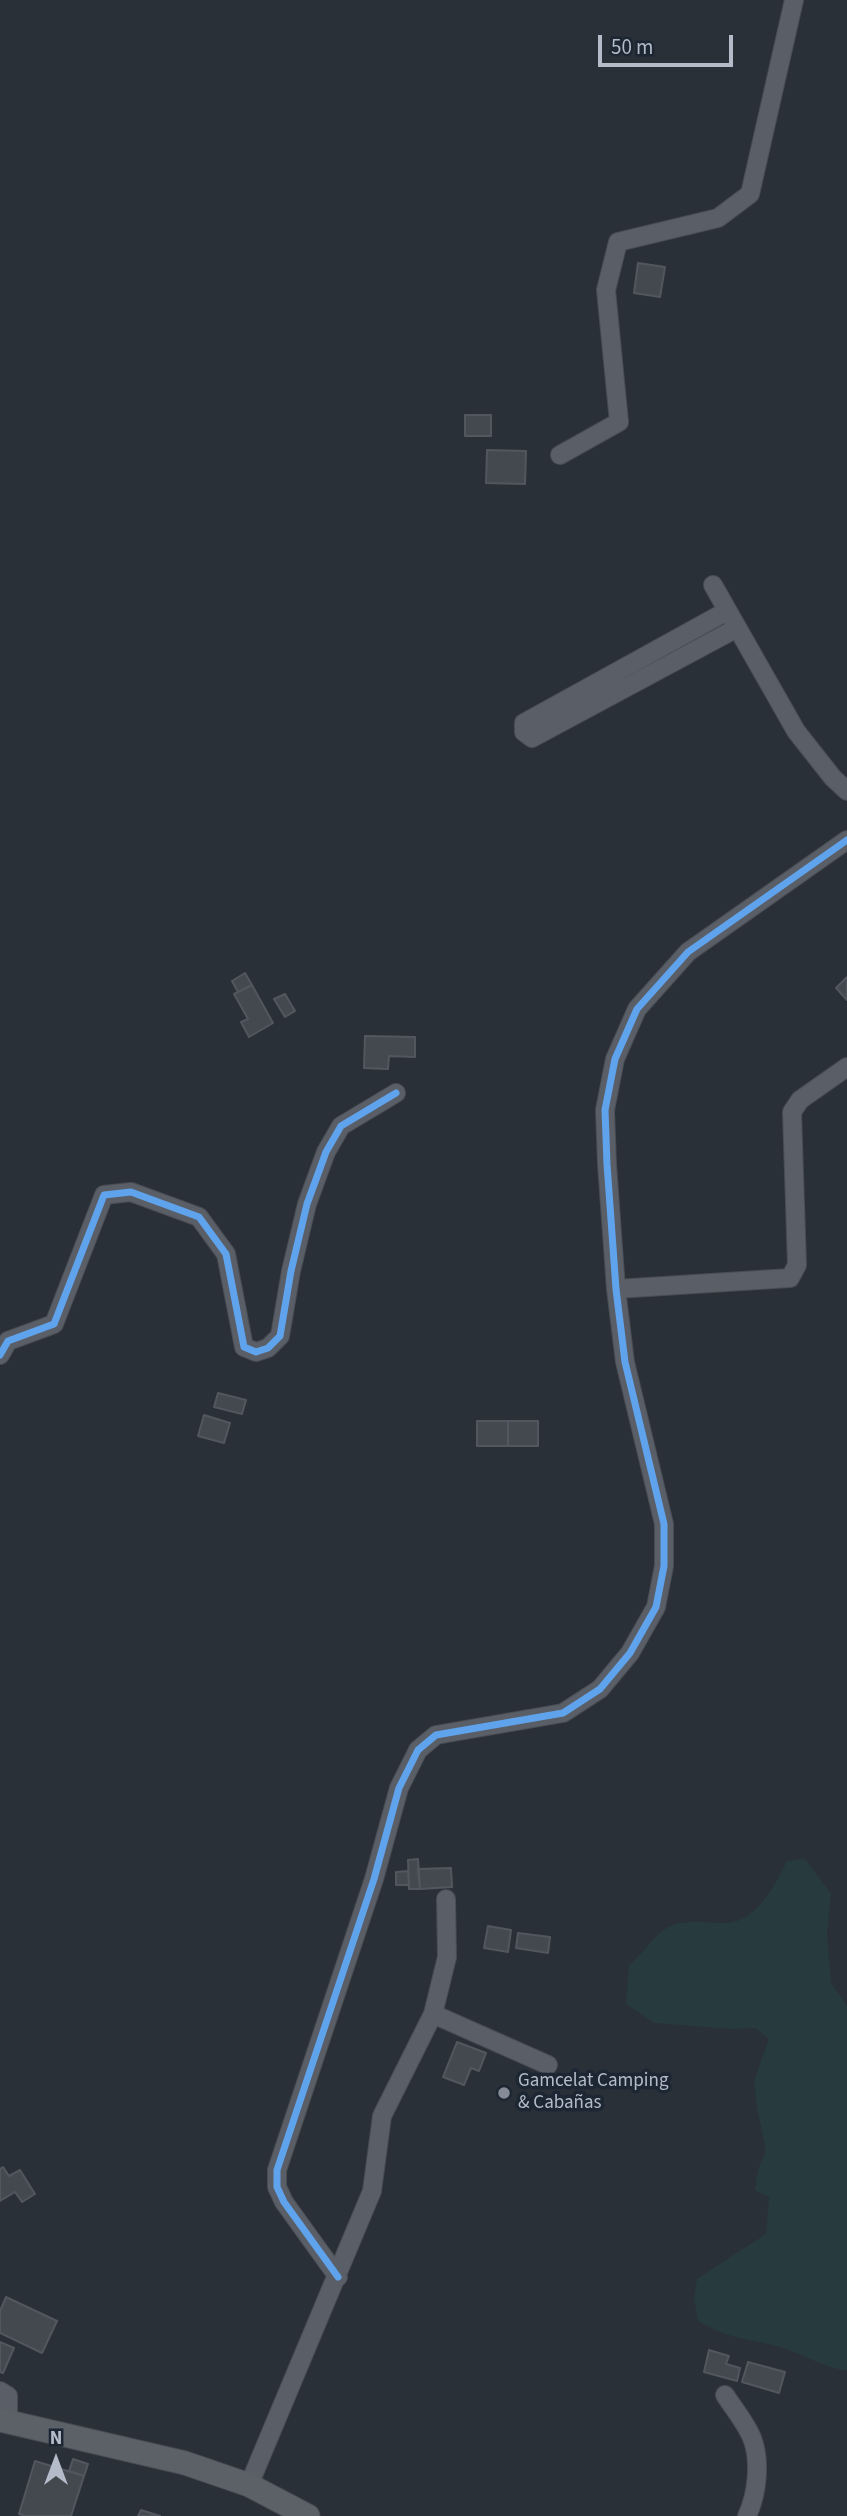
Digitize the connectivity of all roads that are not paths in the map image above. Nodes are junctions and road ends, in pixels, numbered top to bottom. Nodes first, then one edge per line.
1 (794, 0) edge
2 (560, 455) dead end
3 (713, 585) dead end
4 (727, 611) junction
5 (737, 628) junction
6 (847, 791) edge
7 (847, 840) edge
8 (847, 1067) edge
9 (396, 1093) dead end
10 (616, 1289) junction
11 (0, 1355) edge
12 (446, 1899) dead end
13 (433, 2014) junction
14 (548, 2065) dead end
15 (338, 2277) junction
16 (0, 2391) edge
17 (725, 2395) dead end
18 (4, 2420) edge
19 (249, 2485) junction
20 (308, 2516) edge
21 (747, 2516) edge

1 - 2 street
3 - 4 street
4 - 5 street
4 - 5 street
5 - 6 street
7 - 10 street
8 - 10 street
9 - 11 street
10 - 15 street
12 - 13 street
13 - 14 street
13 - 15 street
15 - 19 street
16 - 18 street
17 - 21 street
18 - 19 main road
19 - 20 main road

